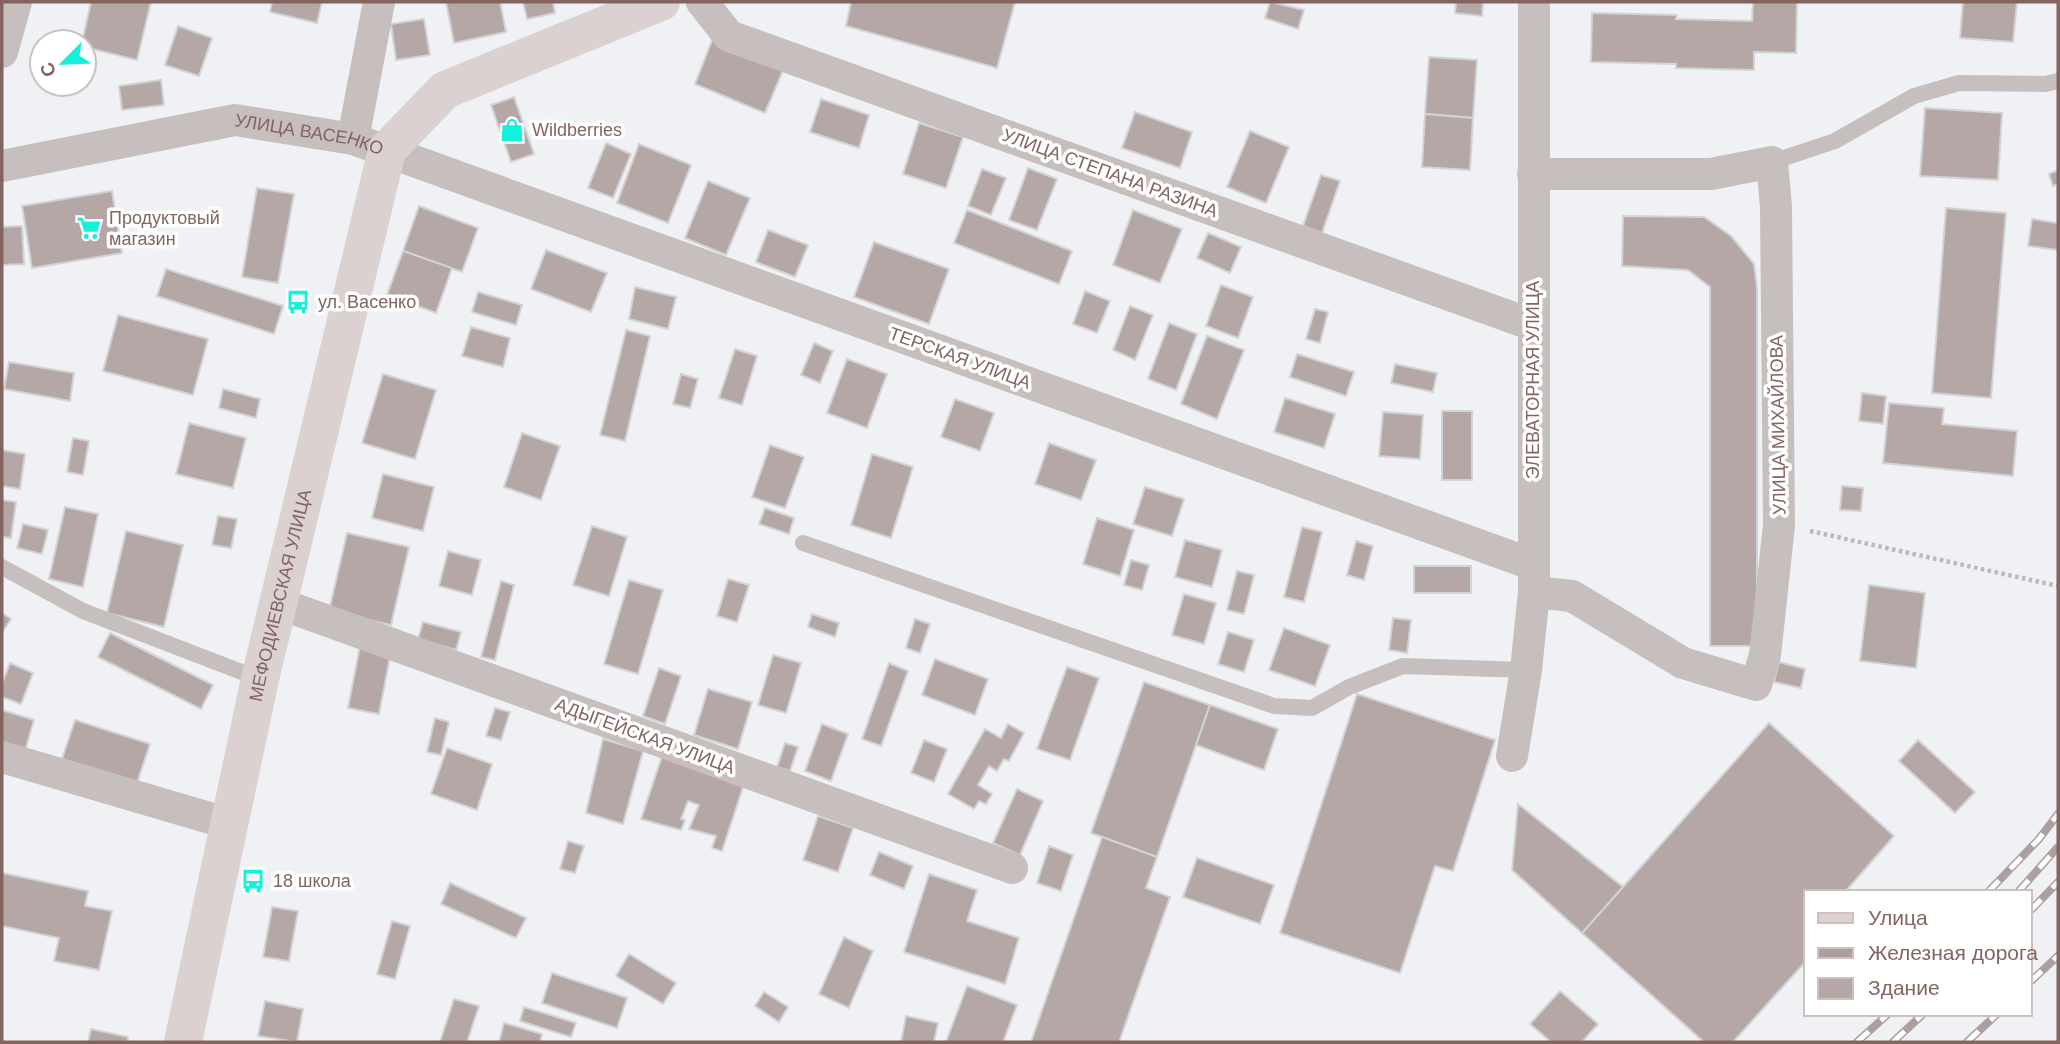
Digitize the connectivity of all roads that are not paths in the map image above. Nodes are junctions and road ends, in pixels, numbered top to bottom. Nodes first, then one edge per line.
1 (16, 2) edge
2 (380, 2) edge
3 (661, 2) edge
4 (702, 2) edge
5 (1534, 2) edge
6 (2, 52) edge
7 (2058, 81) edge
8 (370, 145) junction
9 (1772, 162) junction
10 (2, 166) edge
11 (1533, 174) junction
12 (1533, 325) junction
13 (803, 543) dead end
14 (2, 567) edge
15 (1534, 578) junction
16 (278, 603) junction
17 (1526, 670) junction
18 (260, 680) junction
19 (1756, 685) joint
20 (1511, 756) dead end
21 (2, 757) edge
22 (230, 824) junction
23 (1012, 868) dead end
24 (183, 1042) edge

1 - 6 street
2 - 8 street
3 - 8 main road, УЛИЦА ВАСЕНКО
4 - 12 street, УЛИЦА СТЕПАНА РАЗИНА
5 - 11 street, ЭЛЕВАТОРНАЯ УЛИЦА
7 - 9 lane
8 - 10 street, УЛИЦА ВАСЕНКО
8 - 15 street, ТЕРСКАЯ УЛИЦА
8 - 16 main road, МЕФОДИЕВСКАЯ УЛИЦА
9 - 11 street
9 - 19 street, УЛИЦА МИХАЙЛОВА
11 - 12 street, ЭЛЕВАТОРНАЯ УЛИЦА
12 - 15 street, ЭЛЕВАТОРНАЯ УЛИЦА
13 - 17 lane
14 - 18 lane
15 - 17 street, ЭЛЕВАТОРНАЯ УЛИЦА
15 - 19 street, ТЕРСКАЯ УЛИЦА
16 - 18 main road, МЕФОДИЕВСКАЯ УЛИЦА
16 - 23 street, АДЫГЕЙСКАЯ УЛИЦА
17 - 20 street, ЭЛЕВАТОРНАЯ УЛИЦА
18 - 22 main road, МЕФОДИЕВСКАЯ УЛИЦА
21 - 22 street
22 - 24 main road, МЕФОДИЕВСКАЯ УЛИЦА

